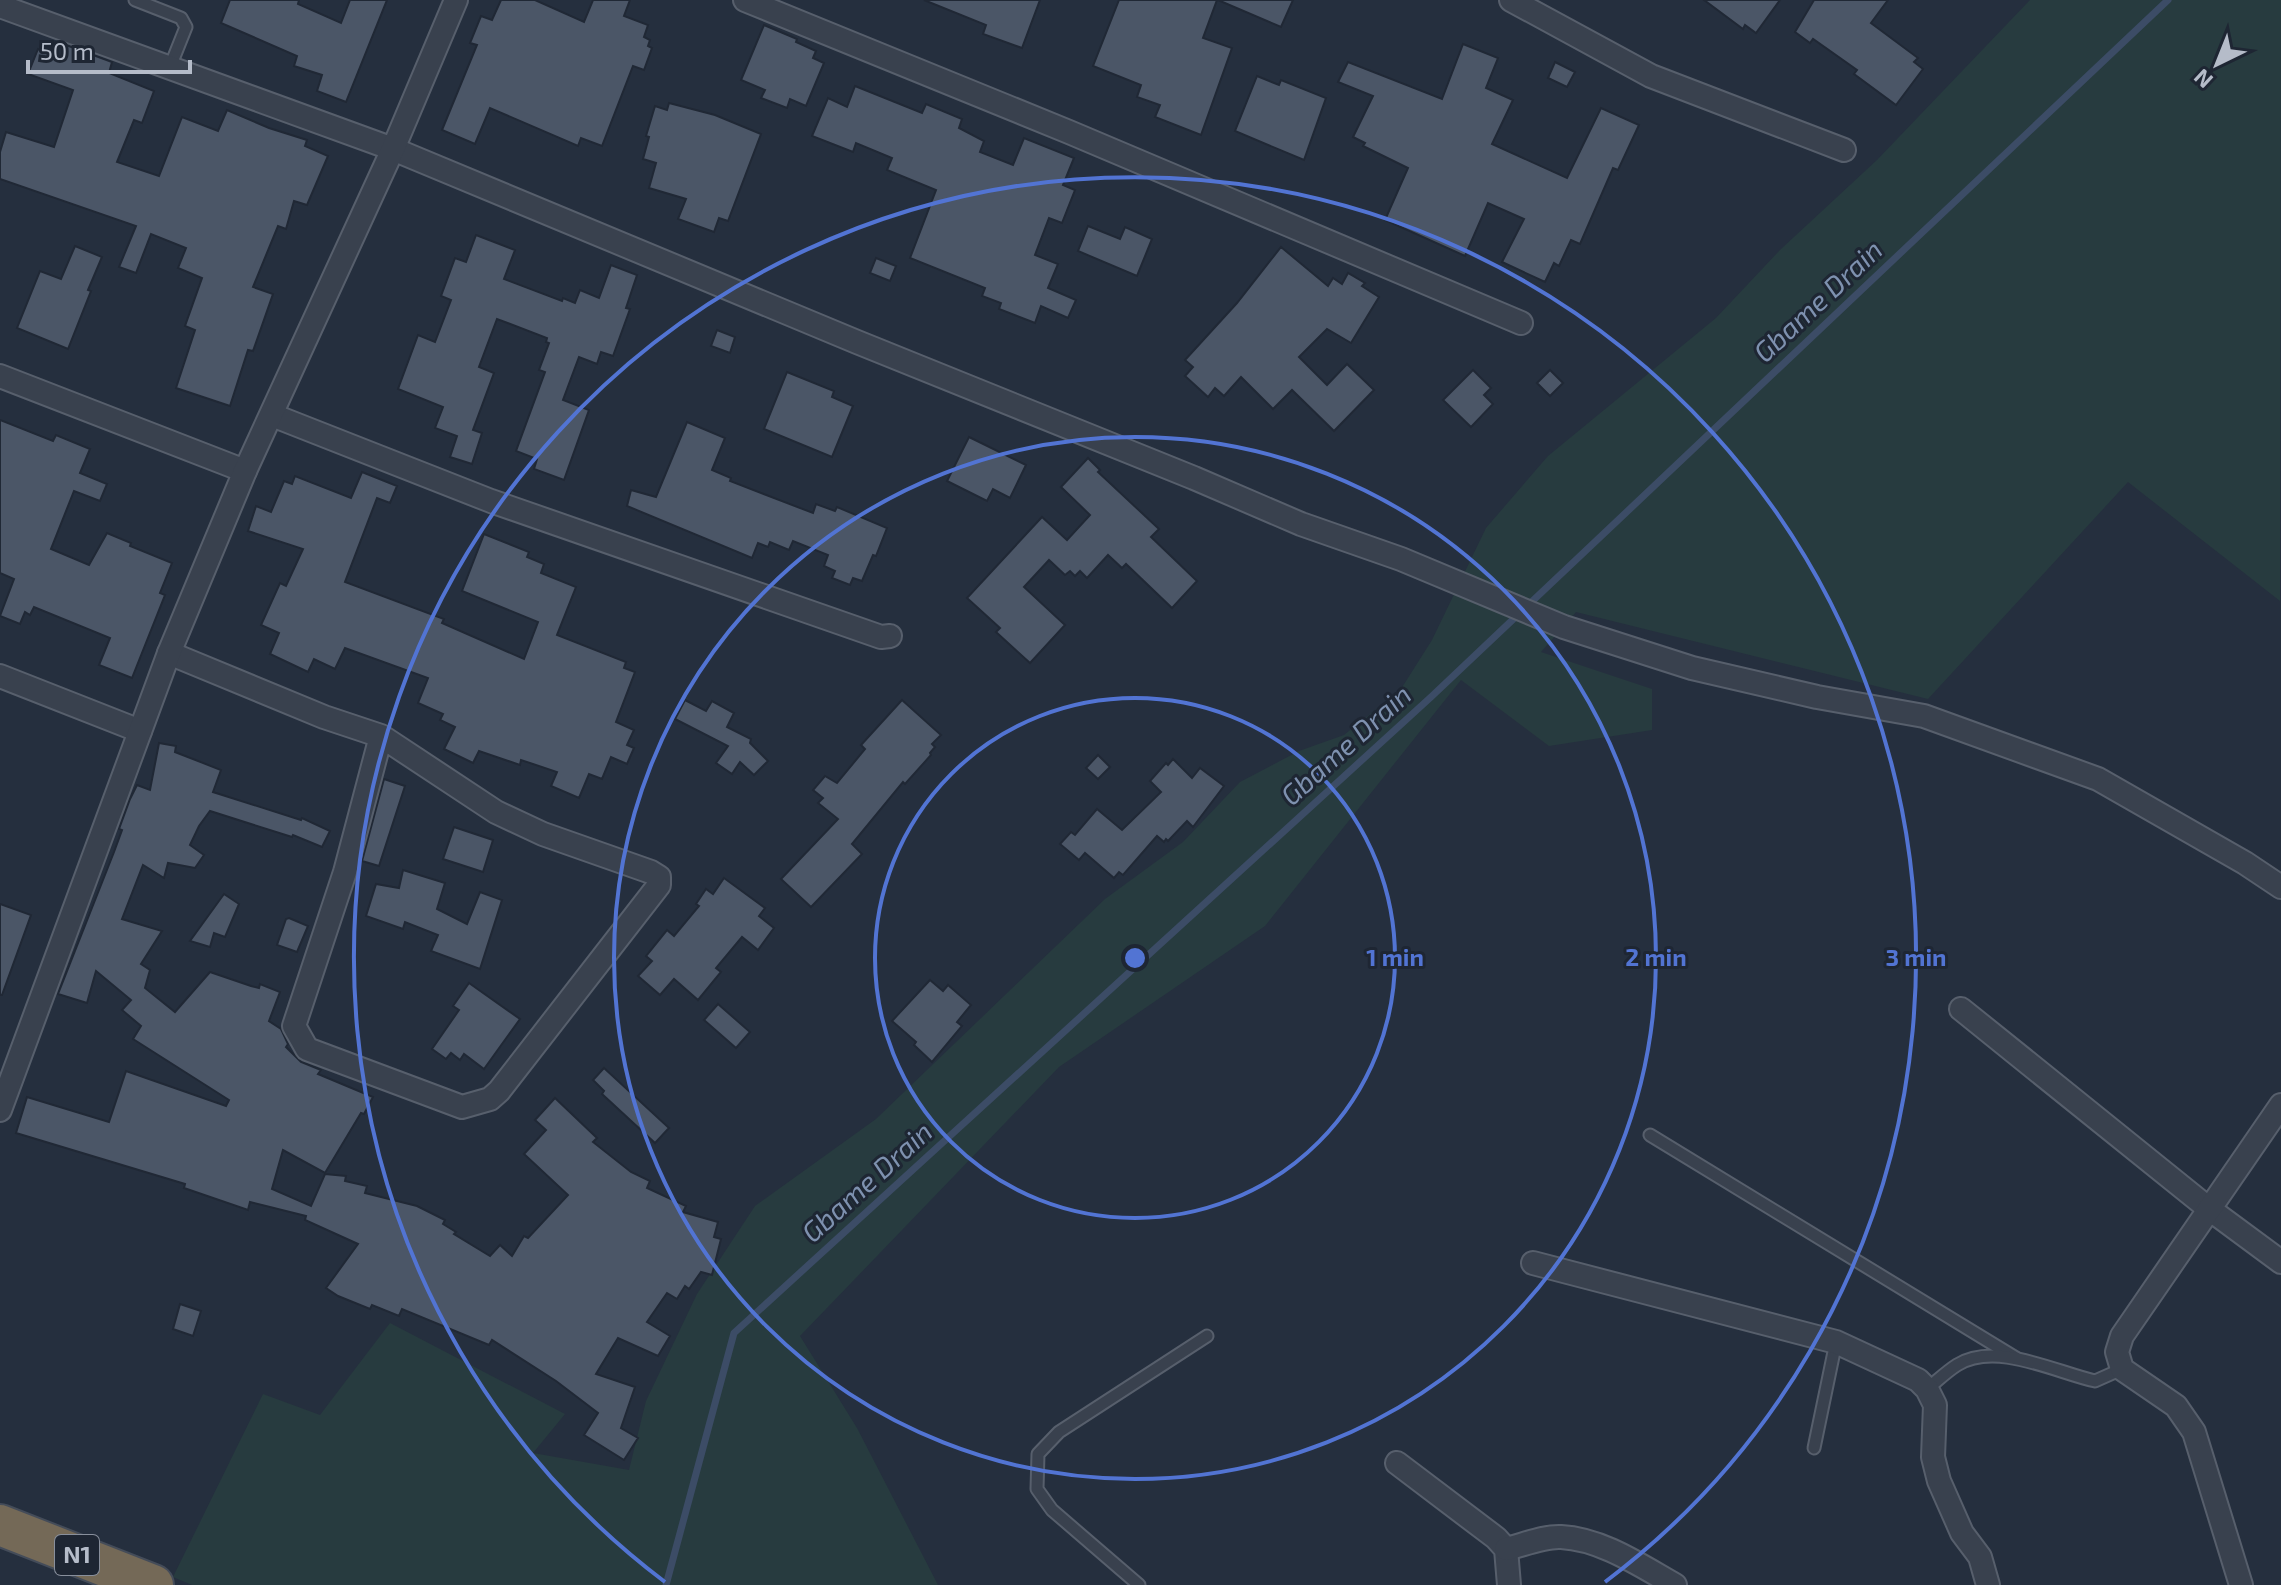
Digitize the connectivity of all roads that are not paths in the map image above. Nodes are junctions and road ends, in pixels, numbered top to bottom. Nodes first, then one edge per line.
1 (135, 0) edge
2 (456, 0) edge
3 (745, 0) edge
4 (1511, 0) edge
5 (0, 6) edge
6 (170, 67) junction
7 (393, 149) junction
8 (1844, 150) dead end
9 (1521, 323) dead end
10 (0, 376) edge
11 (272, 415) junction
12 (245, 471) junction
13 (890, 636) dead end
14 (169, 653) junction
15 (0, 676) edge
16 (140, 731) junction
17 (381, 736) junction
18 (2281, 887) edge
19 (1961, 1009) dead end
20 (2281, 1105) edge
21 (0, 1110) edge
22 (1650, 1135) dead end
23 (2208, 1208) junction
24 (2281, 1262) edge
25 (1533, 1263) dead end
26 (1207, 1336) dead end
27 (1836, 1342) junction
28 (2016, 1358) junction
29 (2122, 1369) junction
30 (1927, 1389) junction
31 (1814, 1448) dead end
32 (1397, 1463) dead end
33 (0, 1525) edge
34 (1506, 1549) junction
35 (153, 1585) edge
36 (1139, 1585) edge
37 (1509, 1585) edge
38 (1675, 1585) edge
39 (1988, 1585) edge
40 (2241, 1585) edge

1 - 6 lane
2 - 7 street
3 - 9 street
4 - 8 street
5 - 6 street
6 - 7 street
7 - 11 street
7 - 18 street
10 - 12 street
11 - 12 street
11 - 13 street
12 - 14 street
14 - 16 street
14 - 17 street
15 - 16 street
16 - 21 street
17 - 17 street
19 - 23 street
20 - 23 street
22 - 28 lane
23 - 24 street
23 - 29 street
25 - 27 street
26 - 36 lane
27 - 30 street
27 - 31 lane
28 - 29 lane
28 - 30 lane
29 - 40 street
30 - 39 street
32 - 34 street
33 - 35 highway, N1
34 - 37 street
34 - 38 street

